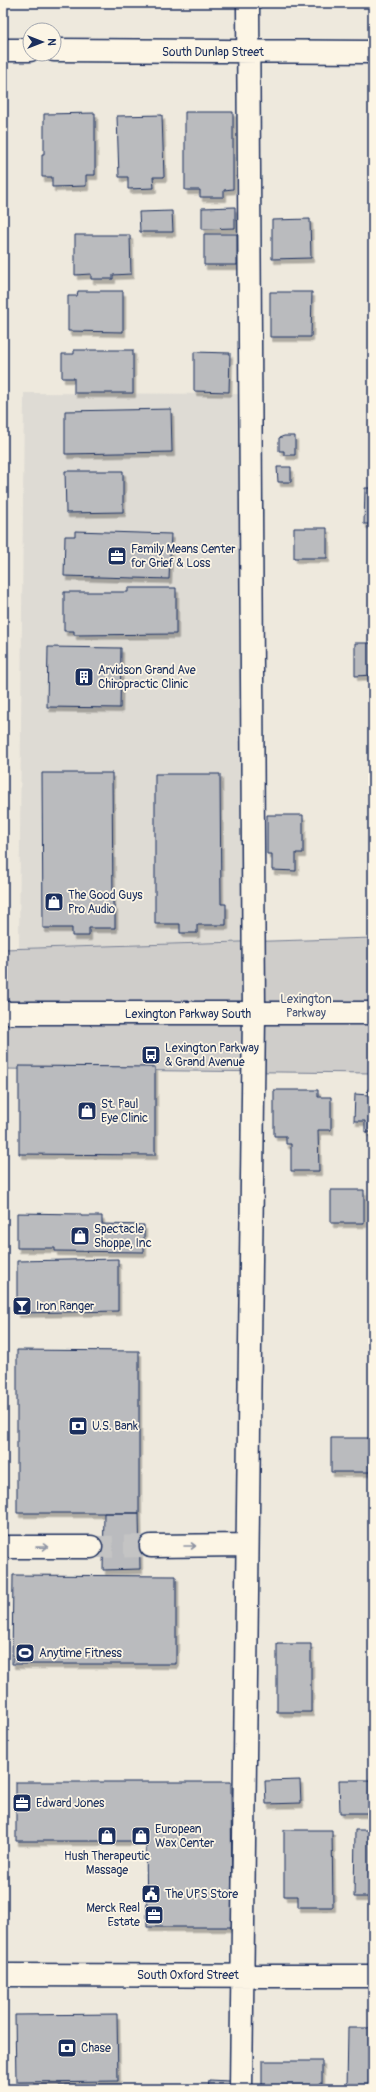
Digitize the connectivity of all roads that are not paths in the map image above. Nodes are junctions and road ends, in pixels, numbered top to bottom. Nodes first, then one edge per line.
1 (248, 3) edge
2 (3, 50) edge
3 (22, 50) edge
4 (62, 50) edge
5 (373, 52) edge
6 (248, 53) junction
7 (3, 1013) edge
8 (373, 1013) edge
9 (254, 1014) junction
10 (247, 1545) junction
11 (151, 1546) tunnel mouth
12 (3, 1547) edge
13 (91, 1547) tunnel mouth
14 (3, 1975) edge
15 (243, 1975) junction
16 (373, 1976) edge
17 (241, 2089) edge

1 - 6 street
2 - 3 street
4 - 6 street, South Dunlap Street
5 - 6 street, South Dunlap Street
6 - 9 street
7 - 9 street, Lexington Parkway South
8 - 9 street, Lexington Parkway South
9 - 10 street
11 -> 10 street
10 - 15 street
12 -> 13 street
14 - 15 street, South Oxford Street
15 - 16 street, South Oxford Street
15 - 17 street

